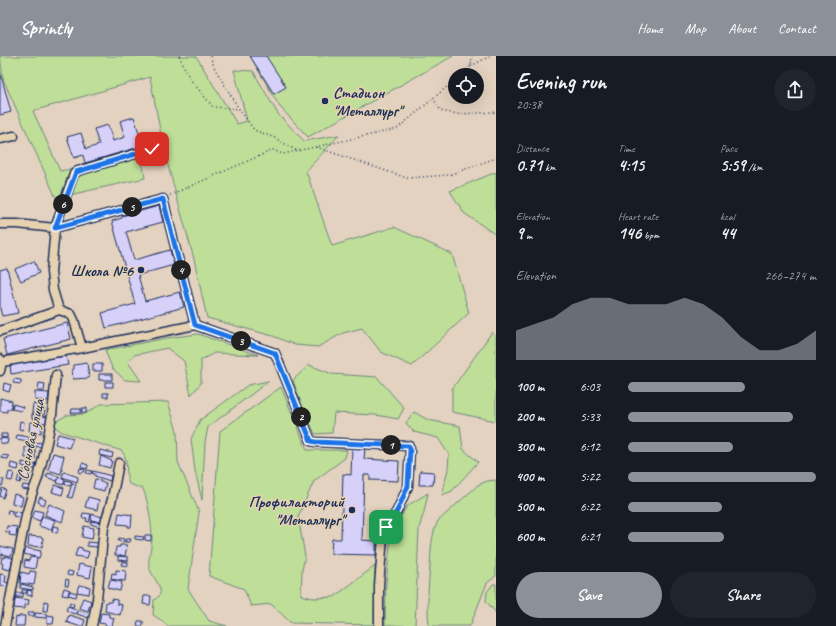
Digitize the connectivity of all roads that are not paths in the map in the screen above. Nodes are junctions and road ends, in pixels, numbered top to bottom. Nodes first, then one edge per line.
1 (14, 136) dead end
2 (0, 140) edge
3 (152, 149) dead end
4 (0, 224) edge
5 (55, 228) junction
6 (59, 310) junction
7 (195, 325) junction
8 (0, 331) edge
9 (82, 348) junction
10 (1, 360) edge
11 (0, 371) edge
12 (56, 375) dead end
13 (119, 463) dead end
14 (5, 626) edge
15 (92, 626) edge
16 (379, 626) edge

1 - 2 street
3 - 5 street
4 - 5 street
5 - 6 street
5 - 7 street
6 - 8 street
6 - 9 street
7 - 9 street
7 - 16 street
9 - 10 street
10 - 11 street
12 - 14 street, Сосновая улица
13 - 15 street

